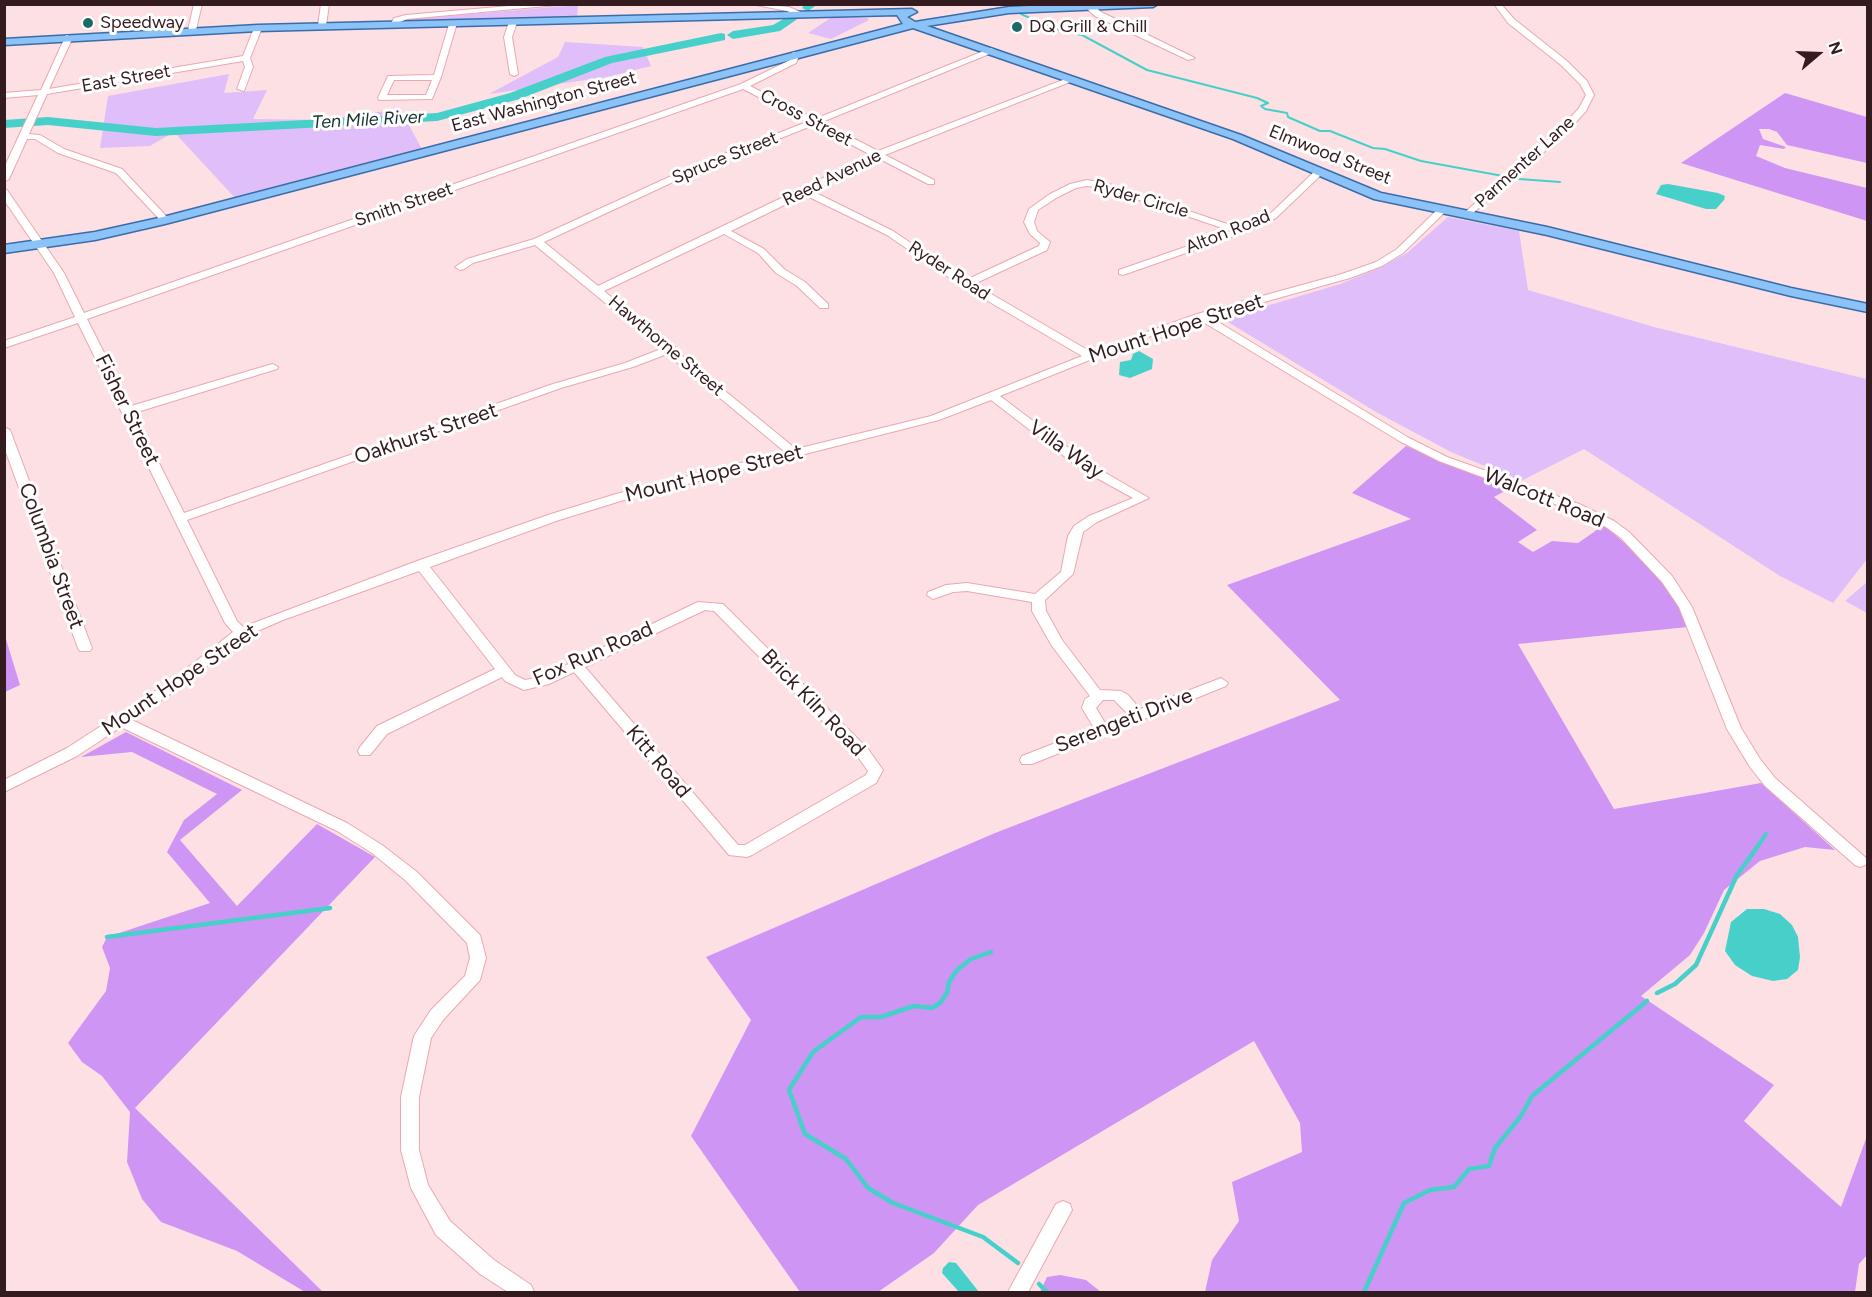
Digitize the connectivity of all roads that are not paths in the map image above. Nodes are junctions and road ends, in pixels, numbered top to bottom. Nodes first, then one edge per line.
1 (198, 4) edge
2 (325, 4) edge
3 (565, 4) edge
4 (754, 4) edge
5 (974, 4) edge
6 (1153, 4) edge
7 (1497, 4) edge
8 (1089, 6) junction
9 (495, 7) edge
10 (902, 13) junction
11 (884, 14) junction
12 (801, 15) junction
13 (513, 22) junction
14 (453, 23) junction
15 (916, 24) junction
16 (394, 25) junction
17 (322, 26) junction
18 (901, 27) junction
19 (258, 28) junction
20 (192, 30) junction
21 (69, 37) junction
22 (4, 42) edge
23 (991, 50) junction
24 (796, 54) junction
25 (246, 58) junction
26 (1191, 58) dead end
27 (514, 74) dead end
28 (437, 77) junction
29 (1071, 80) junction
30 (744, 86) junction
31 (241, 89) dead end
32 (43, 93) junction
33 (4, 96) edge
34 (815, 123) junction
35 (24, 136) junction
36 (877, 155) junction
37 (1319, 171) junction
38 (4, 180) edge
39 (932, 182) dead end
40 (805, 191) junction
41 (4, 192) edge
42 (1442, 210) junction
43 (1467, 215) junction
44 (165, 220) junction
45 (725, 231) junction
46 (1240, 231) junction
47 (537, 241) junction
48 (40, 245) junction
49 (4, 249) edge
50 (460, 267) dead end
51 (1123, 272) dead end
52 (966, 284) junction
53 (598, 290) junction
54 (824, 306) dead end
55 (1868, 308) edge
56 (1201, 316) junction
57 (82, 317) junction
58 (4, 345) edge
59 (671, 350) junction
60 (1090, 356) junction
61 (273, 367) dead end
62 (993, 396) junction
63 (127, 411) junction
64 (4, 430) edge
65 (793, 453) junction
66 (180, 518) junction
67 (421, 564) junction
68 (933, 595) dead end
69 (1038, 599) junction
70 (711, 606) joint
71 (242, 633) junction
72 (85, 648) dead end
73 (577, 666) junction
74 (504, 670) junction
75 (1221, 683) dead end
76 (1098, 697) junction
77 (1138, 716) junction
78 (122, 721) junction
79 (1102, 730) junction
80 (365, 751) dead end
81 (1027, 760) dead end
82 (4, 787) edge
83 (743, 850) joint
84 (1860, 861) dead end
85 (1063, 1210) dead end
86 (524, 1293) edge
87 (1018, 1293) edge

1 - 20 street
2 - 17 street
3 - 9 street
4 - 12 street
5 - 10 main road
6 - 8 main road, East Washington Street
7 - 43 street, Parmenter Lane
8 - 15 main road, East Washington Street
8 - 26 street
9 - 16 street
10 - 11 main road
10 - 15 main road, Elmwood Street
11 - 12 main road
11 - 18 main road
12 - 13 main road
13 - 14 main road
13 - 27 street
14 - 16 main road
14 - 28 street
15 - 18 main road, East Washington Street
15 - 23 main road, Elmwood Street
16 - 17 main road
17 - 19 main road
18 - 24 main road, East Washington Street
19 - 20 main road
19 - 25 street
20 - 21 main road
21 - 22 main road
21 - 32 street
23 - 29 main road, Elmwood Street
23 - 34 street, Spruce Street
24 - 30 street, Smith Street
24 - 44 main road, East Washington Street
25 - 31 street
25 - 32 street, East Street
28 - 28 street
29 - 36 street, Reed Avenue
29 - 37 main road, Elmwood Street
30 - 34 street, Cross Street
30 - 57 street, Smith Street
32 - 33 street, East Street
32 - 35 street
34 - 36 street, Cross Street
34 - 47 street, Spruce Street
35 - 38 street
35 - 44 street
36 - 39 street, Cross Street
36 - 40 street, Reed Avenue
37 - 42 main road, Elmwood Street
37 - 46 street, Alton Road
40 - 45 street, Reed Avenue
40 - 52 street, Ryder Road
41 - 48 street, Fisher Street
42 - 43 main road, Elmwood Street
42 - 56 street, Mount Hope Street
43 - 55 main road, Elmwood Street
44 - 48 main road, East Washington Street
45 - 53 street, Reed Avenue
45 - 54 street
46 - 51 street, Alton Road
46 - 52 street, Ryder Circle
47 - 50 street, Spruce Street
47 - 53 street, Hawthorne Street
48 - 49 main road, East Washington Street
48 - 57 street, Fisher Street
52 - 60 street, Ryder Road
53 - 59 street, Hawthorne Street
56 - 60 street, Mount Hope Street
56 - 84 street, Walcott Road
57 - 58 street, Smith Street
57 - 63 street, Fisher Street
59 - 65 street, Hawthorne Street
59 - 66 street, Oakhurst Street
60 - 62 street, Mount Hope Street
61 - 63 street
62 - 65 street, Mount Hope Street
62 - 69 street, Villa Way
63 - 66 street, Fisher Street
64 - 72 street, Columbia Street
65 - 67 street, Mount Hope Street
66 - 71 street, Fisher Street
67 - 71 street, Mount Hope Street
67 - 74 street, Fox Run Road
68 - 69 street
69 - 76 street
70 - 73 street, Fox Run Road
70 - 83 street, Brick Kiln Road
71 - 78 street, Mount Hope Street
73 - 74 street, Fox Run Road
73 - 83 street, Kitt Road
74 - 80 street
75 - 77 street, Serengeti Drive
76 - 77 street
76 - 79 street
77 - 79 street, Serengeti Drive
78 - 82 street, Mount Hope Street
78 - 86 street
79 - 81 street, Serengeti Drive
85 - 87 street

